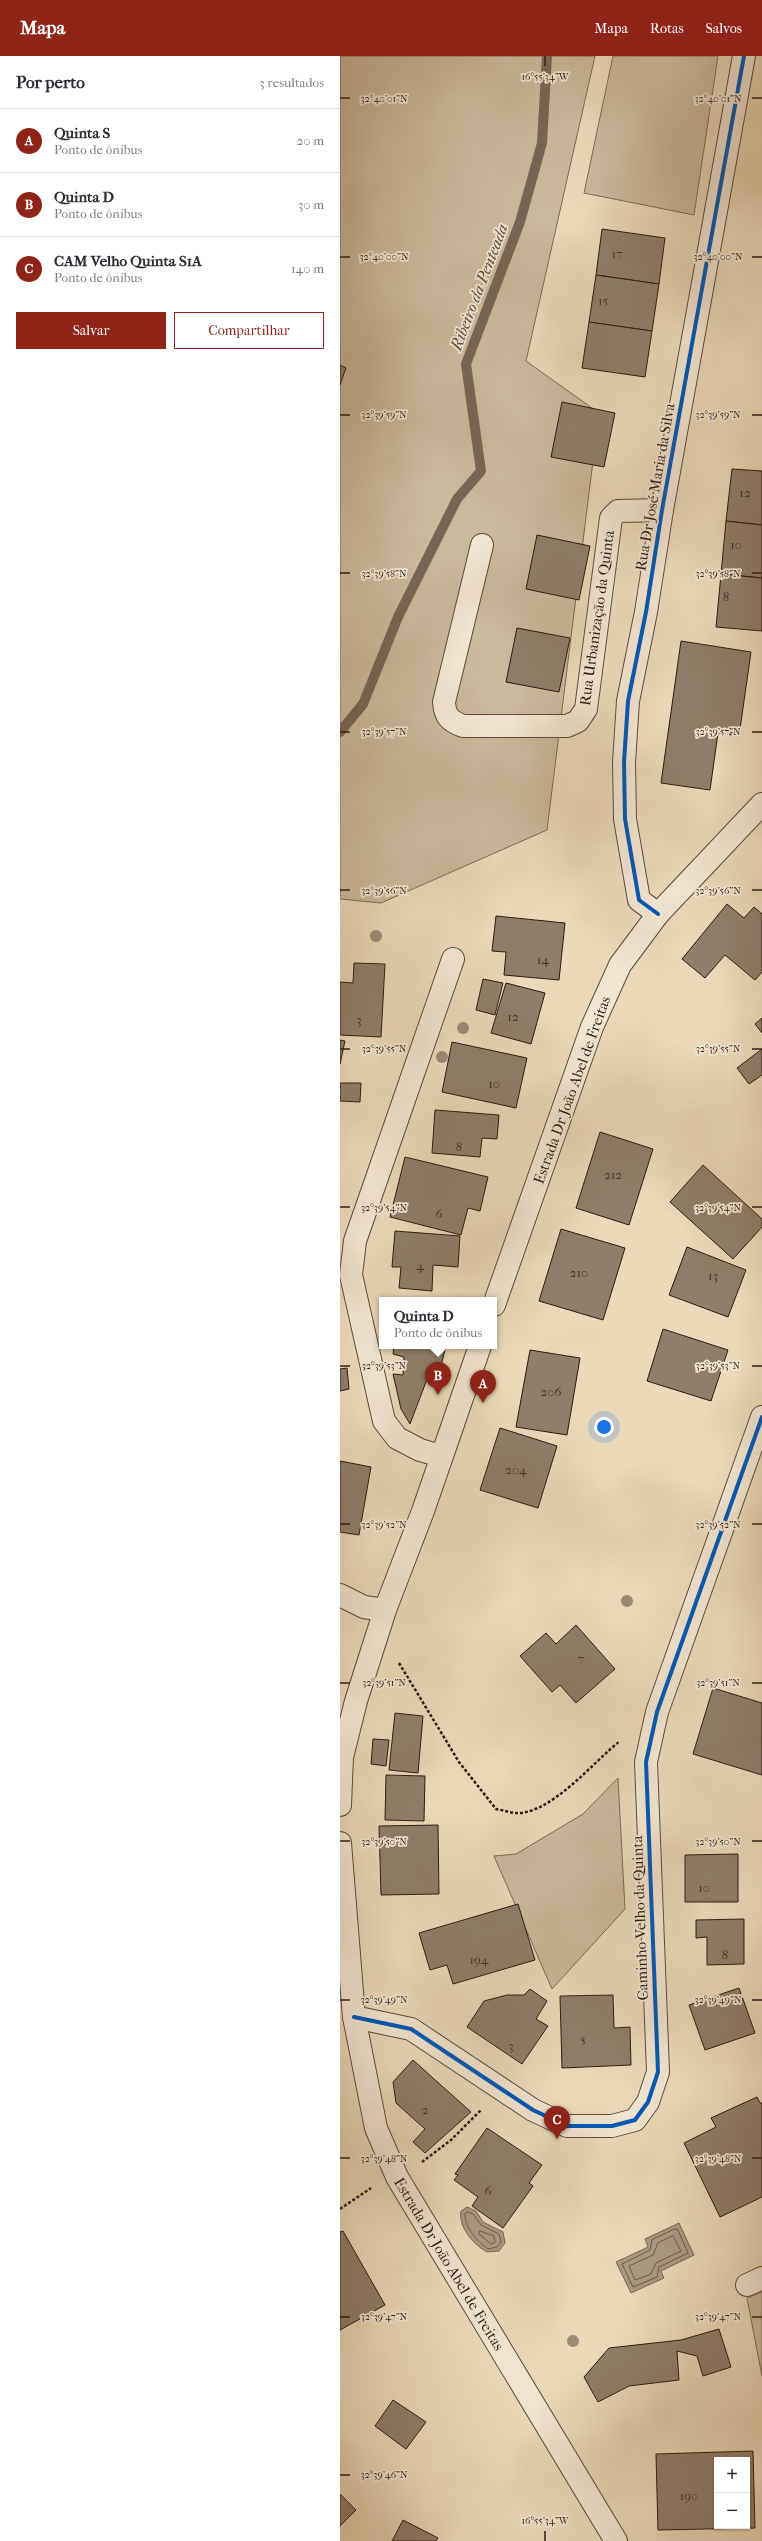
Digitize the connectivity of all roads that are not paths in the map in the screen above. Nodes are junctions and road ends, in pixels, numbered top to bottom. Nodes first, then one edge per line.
1 (744, 56) edge
2 (662, 510) junction
3 (482, 545) dead end
4 (762, 804) edge
5 (658, 914) junction
6 (453, 959) dead end
7 (497, 1297) edge
8 (479, 1349) edge
9 (762, 1417) edge
10 (441, 1456) junction
11 (340, 1595) edge
12 (385, 1610) junction
13 (340, 1805) edge
14 (340, 1843) edge
15 (354, 2017) junction
16 (616, 2541) edge

1 - 2 street, Rua Dr José Maria da Silva
2 - 3 street, Rua Urbanização da Quinta
2 - 5 street, Rua Dr José Maria da Silva
4 - 5 street, Estrada Dr João Abel de Freitas
5 - 7 street, Estrada Dr João Abel de Freitas
6 - 10 street
8 - 10 street
9 - 15 street, Caminho Velho da Quinta
10 - 12 street
11 - 12 street
12 - 13 street
14 - 15 street, Estrada Dr João Abel de Freitas
15 - 16 street, Estrada Dr João Abel de Freitas

